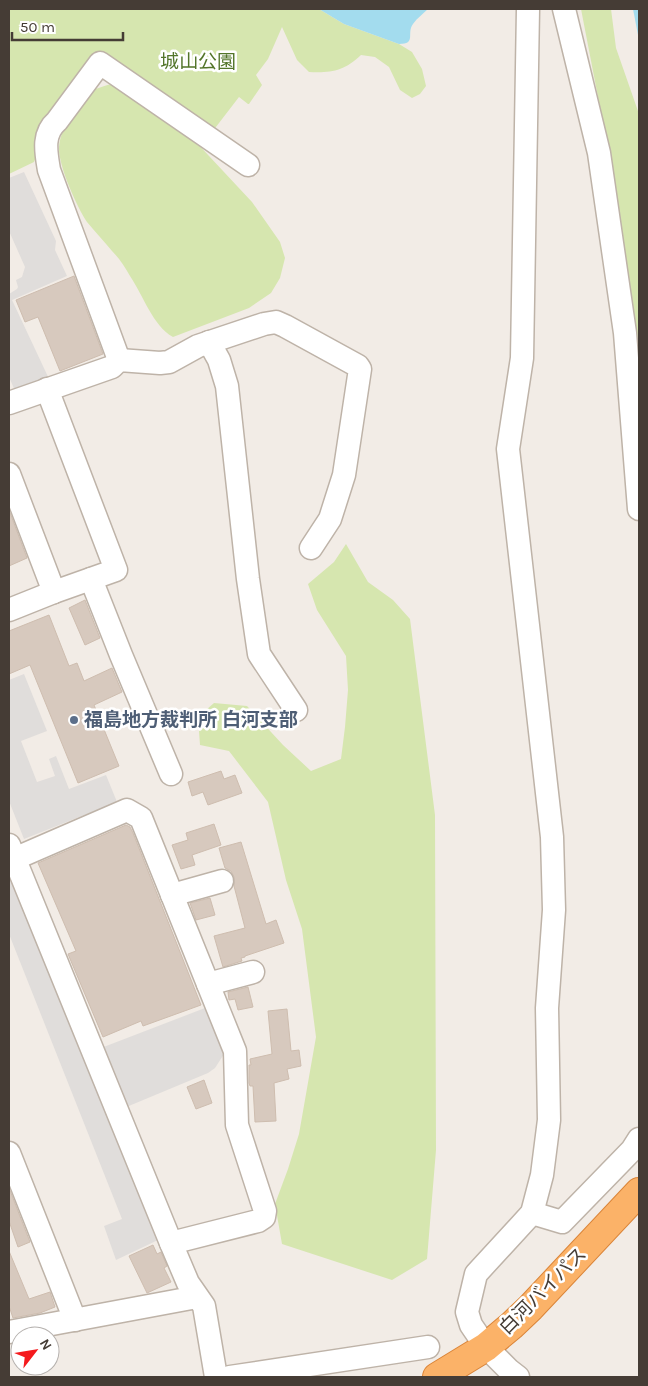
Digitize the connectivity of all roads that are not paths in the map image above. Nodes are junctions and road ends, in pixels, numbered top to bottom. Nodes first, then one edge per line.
1 (528, 9) edge
2 (564, 9) edge
3 (248, 165) dead end
4 (209, 342) junction
5 (120, 360) junction
6 (47, 389) junction
7 (9, 403) edge
8 (9, 474) edge
9 (639, 509) edge
10 (16, 514) edge
11 (311, 548) dead end
12 (91, 579) junction
13 (54, 592) junction
14 (9, 610) edge
15 (296, 710) dead end
16 (171, 774) dead end
17 (12, 852) edge
18 (222, 881) dead end
19 (172, 895) junction
20 (253, 972) dead end
21 (208, 984) junction
22 (639, 1140) edge
23 (9, 1153) edge
24 (639, 1192) edge
25 (532, 1213) junction
26 (171, 1243) junction
27 (197, 1297) junction
28 (75, 1320) junction
29 (9, 1332) edge
30 (428, 1347) dead end
31 (486, 1347) junction
32 (216, 1377) edge
33 (230, 1377) edge
34 (437, 1377) edge
35 (518, 1377) edge

1 - 25 street
2 - 9 street
3 - 5 street
4 - 5 street
4 - 11 street
4 - 15 street
5 - 6 street
6 - 7 street
6 - 12 street
8 - 10 street
10 - 13 street
12 - 13 street
12 - 16 street
13 - 14 street
17 - 19 street
17 - 26 street
18 - 19 street
19 - 21 street
20 - 21 street
21 - 26 street
22 - 25 street
23 - 28 street
24 - 31 highway, 白河バイパス
25 - 31 street
26 - 27 street
27 - 28 street
27 - 32 street
28 - 29 street
30 - 33 street
31 - 34 highway, 白河バイパス
31 - 35 street

